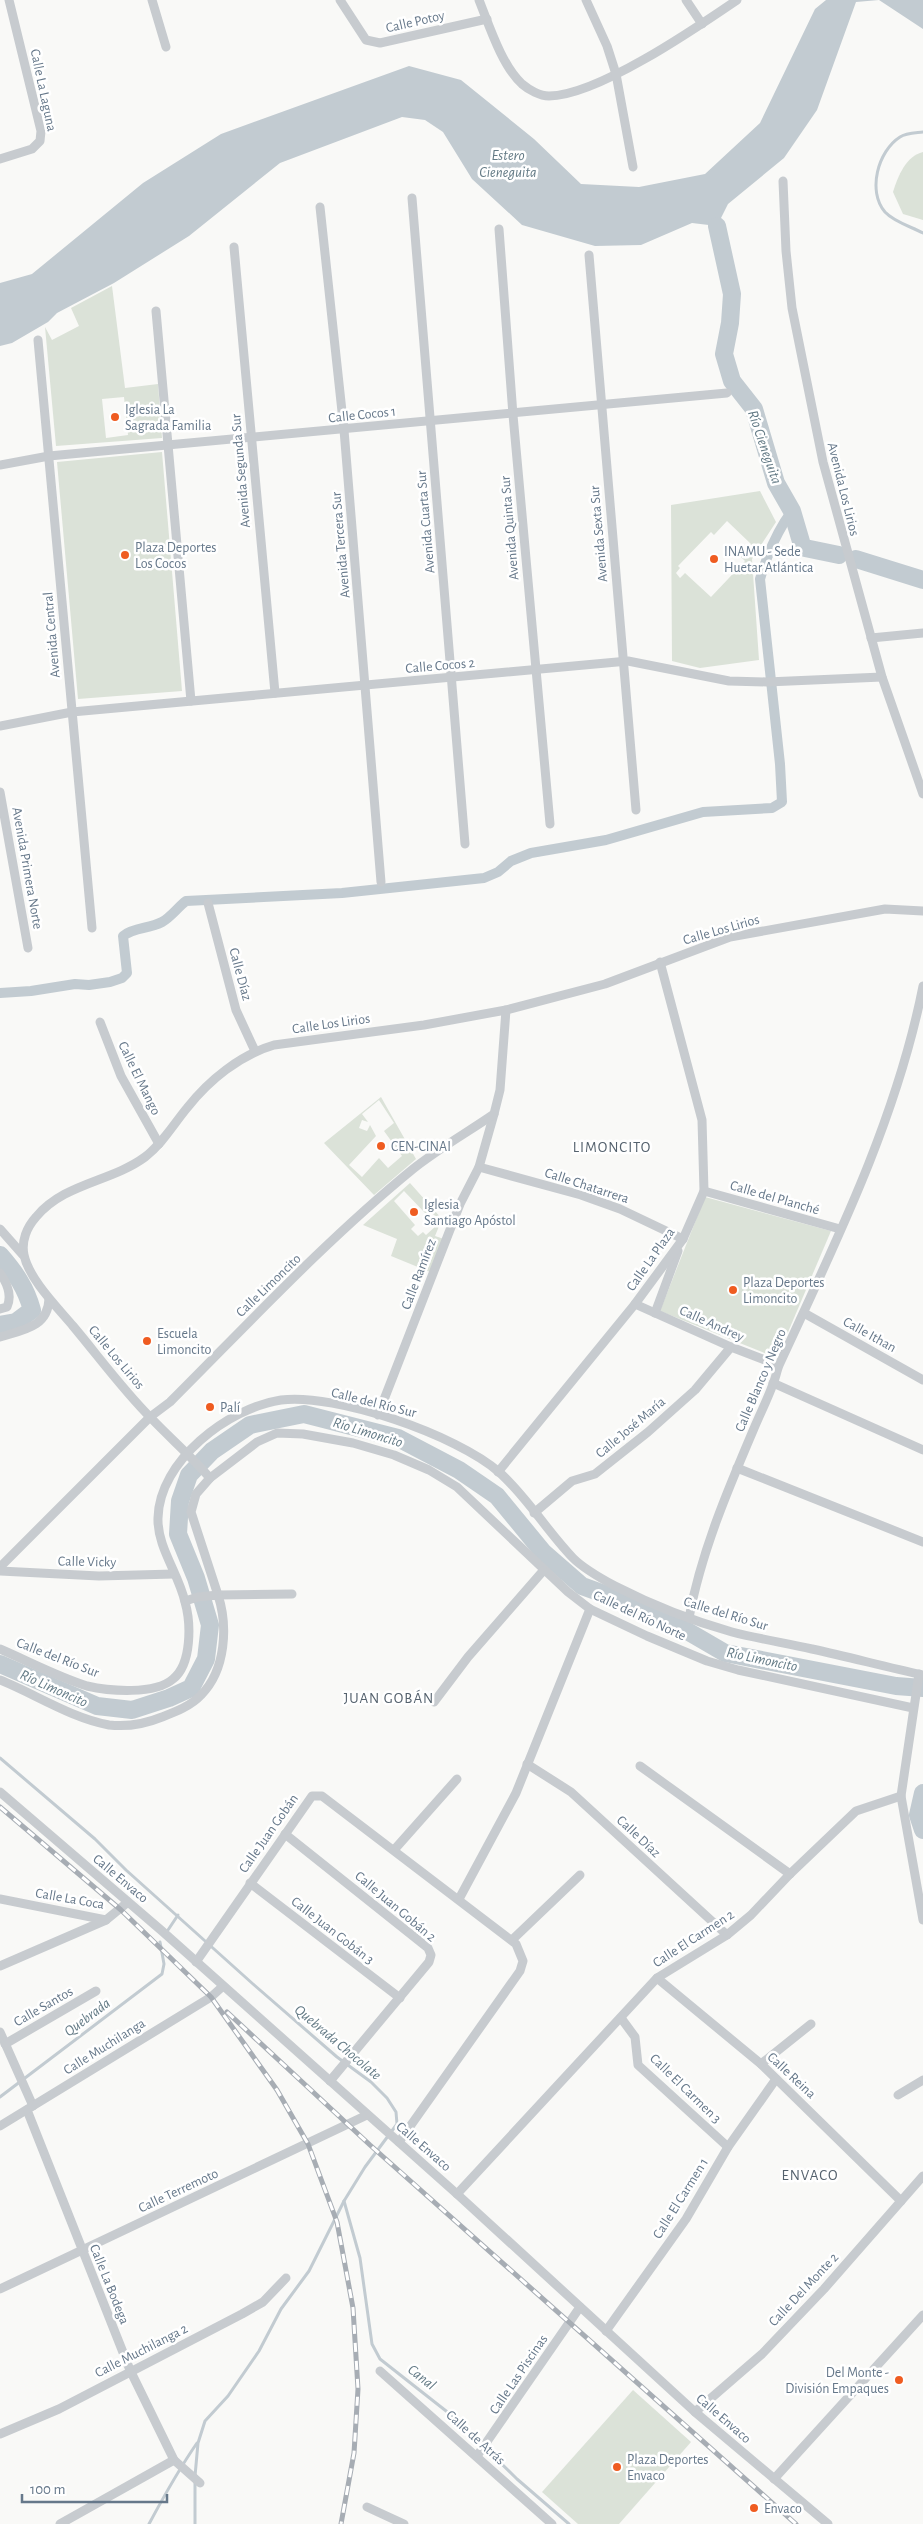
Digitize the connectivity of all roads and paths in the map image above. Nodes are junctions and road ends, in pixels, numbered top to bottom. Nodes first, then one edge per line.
1 (10, 0) edge
2 (152, 0) edge
3 (340, 0) edge
4 (479, 0) edge
5 (586, 0) edge
6 (686, 0) edge
7 (737, 0) edge
8 (487, 18) junction
9 (702, 24) junction
10 (166, 47) dead end
11 (616, 74) junction
12 (0, 160) edge
13 (633, 168) dead end
14 (783, 181) dead end
15 (412, 198) dead end
16 (320, 207) dead end
17 (499, 229) dead end
18 (234, 247) dead end
19 (589, 256) dead end
20 (156, 311) dead end
21 (38, 340) dead end
22 (727, 393) dead end
23 (602, 406) junction
24 (513, 415) junction
25 (431, 421) junction
26 (344, 430) junction
27 (251, 438) junction
28 (166, 446) junction
29 (49, 456) junction
30 (0, 465) edge
31 (923, 633) edge
32 (871, 638) junction
33 (623, 662) junction
34 (536, 671) junction
35 (882, 677) junction
36 (452, 678) junction
37 (366, 686) junction
38 (275, 693) junction
39 (191, 701) junction
40 (72, 712) junction
41 (0, 726) edge
42 (0, 792) edge
43 (923, 794) edge
44 (636, 810) dead end
45 (550, 824) dead end
46 (465, 844) dead end
47 (381, 882) dead end
48 (208, 903) dead end
49 (923, 911) edge
50 (92, 928) dead end
51 (28, 948) dead end
52 (660, 962) junction
53 (923, 986) edge
54 (506, 1010) junction
55 (100, 1022) dead end
56 (255, 1051) junction
57 (494, 1114) junction
58 (159, 1144) junction
59 (479, 1167) junction
60 (704, 1191) junction
61 (0, 1229) edge
62 (840, 1229) junction
63 (683, 1239) junction
64 (24, 1256) junction
65 (0, 1273) edge
66 (50, 1299) junction
67 (636, 1304) junction
68 (0, 1309) edge
69 (655, 1313) junction
70 (804, 1314) junction
71 (0, 1336) edge
72 (731, 1346) junction
73 (778, 1365) junction
74 (923, 1380) edge
75 (773, 1383) junction
76 (378, 1416) junction
77 (150, 1417) junction
78 (923, 1450) edge
79 (186, 1452) junction
80 (737, 1468) junction
81 (498, 1472) junction
82 (208, 1476) junction
83 (534, 1512) junction
84 (923, 1542) edge
85 (0, 1567) edge
86 (0, 1571) edge
87 (543, 1571) junction
88 (174, 1574) junction
89 (292, 1594) dead end
90 (214, 1595) junction
91 (186, 1602) junction
92 (590, 1609) junction
93 (689, 1618) junction
94 (0, 1648) edge
95 (921, 1674) edge
96 (0, 1680) edge
97 (434, 1702) dead end
98 (912, 1708) junction
99 (527, 1764) junction
100 (640, 1766) dead end
101 (457, 1779) dead end
102 (0, 1792) edge
103 (901, 1796) junction
104 (285, 1834) junction
105 (394, 1850) junction
106 (790, 1874) junction
107 (580, 1875) dead end
108 (250, 1883) junction
109 (0, 1899) edge
110 (459, 1899) junction
111 (128, 1902) junction
112 (106, 1920) junction
113 (923, 1920) edge
114 (727, 1935) junction
115 (512, 1940) junction
116 (196, 1962) junction
117 (0, 1966) edge
118 (657, 1978) junction
119 (222, 1987) junction
120 (96, 1991) dead end
121 (400, 1998) junction
122 (621, 2018) junction
123 (811, 2024) dead end
124 (0, 2032) edge
125 (5, 2044) junction
126 (761, 2064) junction
127 (333, 2078) junction
128 (776, 2079) junction
129 (923, 2080) edge
130 (898, 2095) dead end
131 (30, 2108) junction
132 (367, 2116) junction
133 (0, 2126) edge
134 (397, 2140) junction
135 (728, 2147) junction
136 (922, 2179) edge
137 (458, 2194) junction
138 (901, 2200) junction
139 (82, 2250) junction
140 (286, 2278) dead end
141 (0, 2289) edge
142 (580, 2307) junction
143 (923, 2315) edge
144 (606, 2331) junction
145 (130, 2370) junction
146 (380, 2371) dead end
147 (695, 2412) junction
148 (0, 2434) edge
149 (477, 2456) junction
150 (176, 2462) junction
151 (774, 2479) junction
152 (200, 2483) dead end
153 (367, 2507) dead end
154 (60, 2524) edge
155 (404, 2524) edge
156 (552, 2524) edge
157 (828, 2524) edge

1 - 12 street, Calle La Laguna
2 - 10 street
3 - 8 street, Calle Potoy
4 - 8 street
5 - 11 street
6 - 9 street
7 - 9 street
8 - 11 street
9 - 11 street
11 - 13 street
14 - 32 street, Avenida Los Lirios
15 - 25 street, Avenida Cuarta Sur
16 - 26 street, Avenida Tercera Sur
17 - 24 street, Avenida Quinta Sur
18 - 27 street, Avenida Segunda Sur
19 - 23 street, Avenida Sexta Sur
20 - 28 street
21 - 29 street, Avenida Central
22 - 23 street, Calle Cocos 1
23 - 24 street, Calle Cocos 1
23 - 33 street, Avenida Sexta Sur
24 - 25 street, Calle Cocos 1
24 - 34 street, Avenida Quinta Sur
25 - 26 street, Calle Cocos 1
25 - 36 street, Avenida Cuarta Sur
26 - 27 street, Calle Cocos 1
26 - 37 street, Avenida Tercera Sur
27 - 28 street, Calle Cocos 1
27 - 38 street, Avenida Segunda Sur
28 - 29 street, Calle Cocos 1
28 - 39 street
29 - 30 street, Calle Cocos 1
29 - 40 street, Avenida Central
31 - 32 street
32 - 35 street, Avenida Los Lirios
33 - 34 street, Calle Cocos 2
33 - 35 street, Calle Cocos 2
33 - 44 street, Avenida Sexta Sur
34 - 36 street, Calle Cocos 2
34 - 45 street, Avenida Quinta Sur
35 - 43 street, Avenida Los Lirios
36 - 37 street, Calle Cocos 2
36 - 46 street, Avenida Cuarta Sur
37 - 38 street, Calle Cocos 2
37 - 47 street, Avenida Tercera Sur
38 - 39 street, Calle Cocos 2
39 - 40 street, Calle Cocos 2
40 - 41 street, Calle Cocos 2
40 - 50 street, Avenida Central
42 - 51 street, Avenida Primera Norte
48 - 56 street, Calle Díaz
49 - 52 street, Calle Los Lirios
52 - 54 street, Calle Los Lirios
52 - 60 street, Calle La Plaza
53 - 62 street, Calle Blanco y Negro
54 - 56 street, Calle Los Lirios
54 - 57 street
55 - 58 street, Calle El Mango
56 - 58 street, Calle Los Lirios
57 - 59 street, Calle Ramírez
57 - 77 street, Calle Limoncito
58 - 64 street, Calle Los Lirios
59 - 63 street, Calle Chatarrera
59 - 76 street, Calle Ramírez
60 - 62 street, Calle del Planché
60 - 63 street, Calle La Plaza
61 - 64 street
62 - 70 street, Calle Blanco y Negro
63 - 67 street, Calle La Plaza
63 - 69 street
64 - 66 street, Calle Los Lirios
65 - 68 street
66 - 71 street
66 - 77 street, Calle Los Lirios
67 - 69 street, Calle Andrey
67 - 81 street, Calle La Plaza
69 - 72 street, Calle Andrey
70 - 73 street, Calle Blanco y Negro
70 - 74 street, Calle Ithan
72 - 73 street, Calle Andrey
72 - 83 street, Calle José María
73 - 75 street, Calle Blanco y Negro
75 - 78 street
75 - 80 street, Calle Blanco y Negro
76 - 79 street, Calle del Río Sur
76 - 81 street, Calle del Río Sur
77 - 79 street, Calle Los Lirios
77 - 85 street, Calle Limoncito
79 - 82 street, Calle Los Lirios
79 - 88 street, Calle del Río Sur
80 - 84 street
80 - 93 street, Calle Blanco y Negro
81 - 83 street, Calle del Río Sur
82 - 87 street, Calle del Río Norte
82 - 90 street, Calle del Río Norte
83 - 93 street, Calle del Río Sur
86 - 88 street, Calle Vicky
87 - 92 street, Calle del Río Norte
87 - 97 street
88 - 91 street, Calle del Río Sur
89 - 90 street
90 - 91 street
90 - 96 street, Calle del Río Norte
91 - 94 street, Calle del Río Sur
92 - 98 street, Calle del Río Norte
92 - 99 street
93 - 95 street, Calle del Río Sur
95 - 98 street
98 - 103 street
99 - 110 street
99 - 114 street, Calle Díaz
100 - 106 street
101 - 105 street
102 - 111 street, Calle Envaco
103 - 106 street, Calle El Carmen 2
103 - 113 street
104 - 105 street, Calle Juan Gobán
104 - 108 street, Calle Juan Gobán
104 - 121 street, Calle Juan Gobán 2
105 - 110 street, Calle Juan Gobán
106 - 114 street, Calle El Carmen 2
107 - 115 street
108 - 116 street, Calle Juan Gobán
108 - 121 street, Calle Juan Gobán 3
109 - 112 street, Calle La Coca
110 - 115 street, Calle Juan Gobán
111 - 112 street, Calle La Coca
111 - 116 street, Calle Envaco
112 - 117 street
114 - 118 street, Calle El Carmen 2
115 - 134 street, Calle Juan Gobán
116 - 119 street, Calle Envaco
118 - 122 street, Calle El Carmen 2
118 - 126 street, Calle Reina
119 - 127 street, Calle Envaco
119 - 131 street, Calle Muchilanga
120 - 125 street, Calle Santos
121 - 127 street, Calle Juan Gobán 2
122 - 135 street, Calle El Carmen 3
122 - 137 street, Calle El Carmen 2
123 - 126 street
124 - 125 street, Calle La Bodega
125 - 131 street, Calle La Bodega
126 - 128 street, Calle Reina
127 - 132 street, Calle Envaco
128 - 135 street, Calle El Carmen 1
128 - 138 street, Calle Reina
129 - 130 street
131 - 133 street, Calle Muchilanga
131 - 139 street, Calle La Bodega
132 - 134 street, Calle Envaco
132 - 139 street, Calle Terremoto
134 - 137 street, Calle Envaco
135 - 144 street, Calle El Carmen 1
136 - 138 street, Calle Del Monte 2
137 - 142 street, Calle Envaco
138 - 147 street, Calle Del Monte 2
139 - 141 street, Calle Terremoto
139 - 145 street, Calle La Bodega
140 - 145 street, Calle Muchilanga 2
142 - 144 street, Calle Envaco
142 - 149 street, Calle Las Piscinas
143 - 151 street
144 - 147 street, Calle Envaco
145 - 148 street, Calle Muchilanga 2
145 - 150 street, Calle La Bodega
146 - 149 street, Calle de Atrás
147 - 151 street, Calle Envaco
149 - 156 street, Calle de Atrás
150 - 152 street
150 - 154 street
151 - 157 street, Calle Envaco
153 - 155 street

